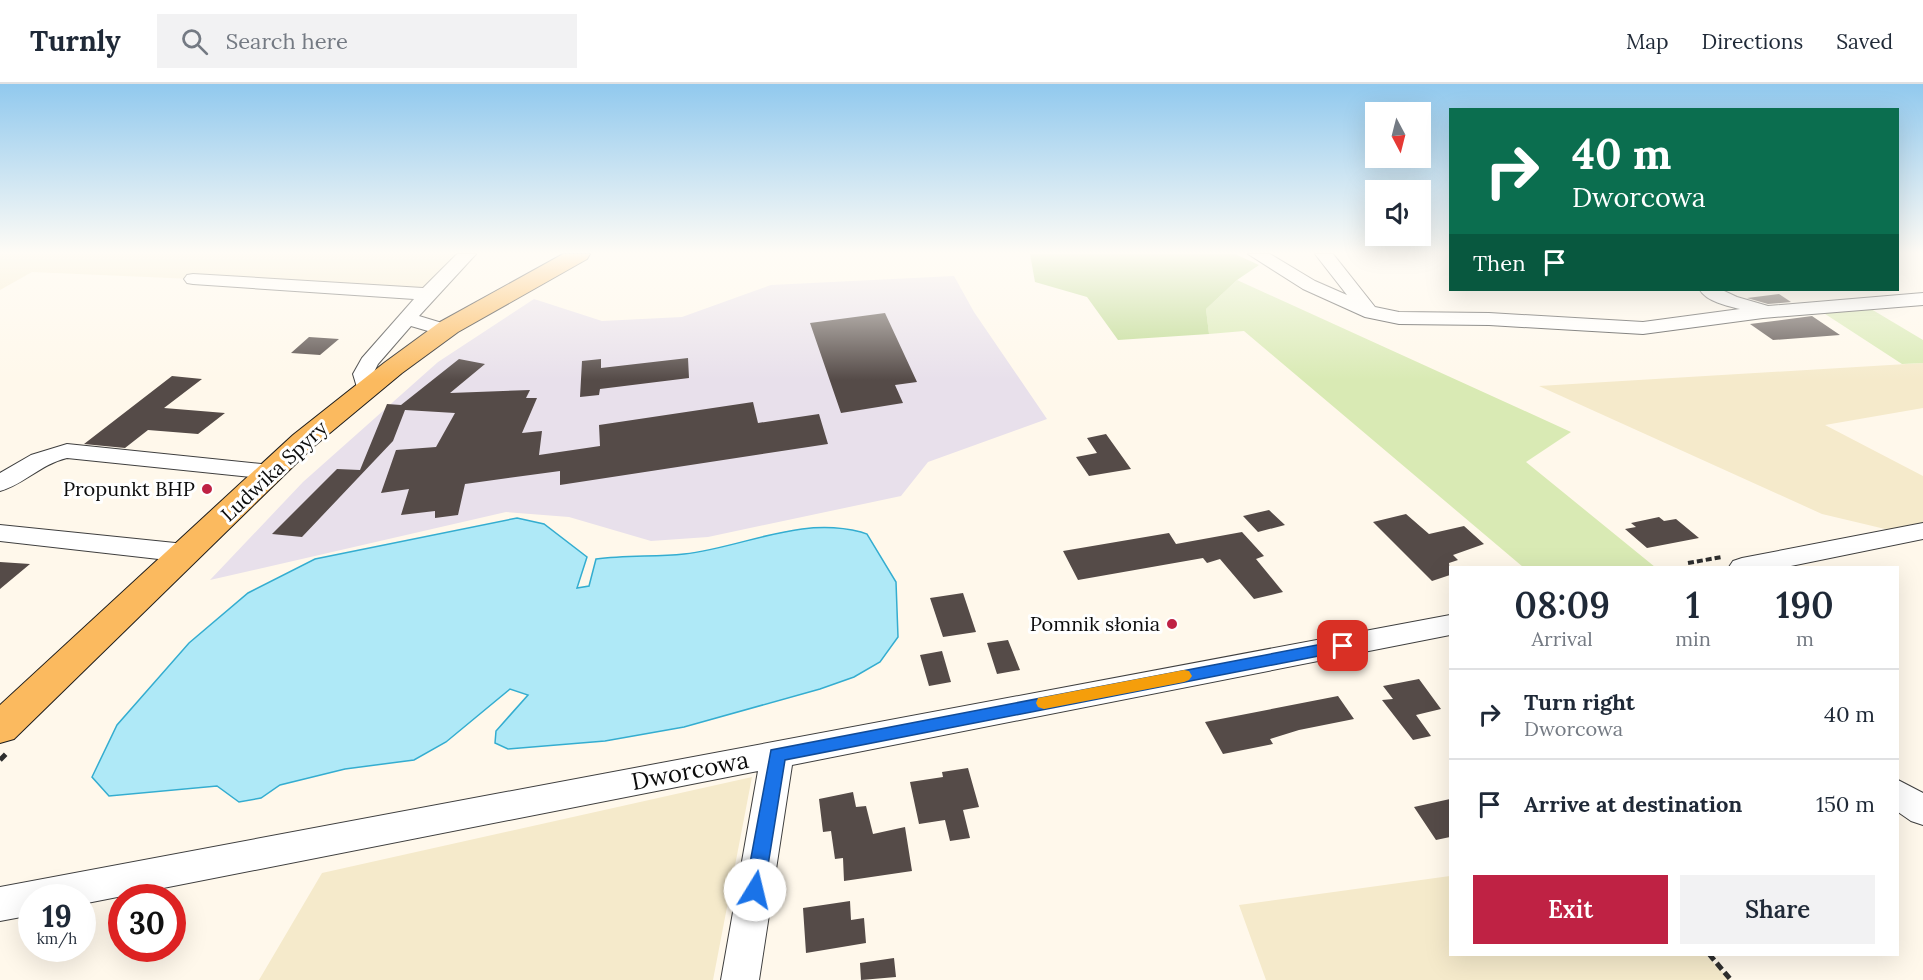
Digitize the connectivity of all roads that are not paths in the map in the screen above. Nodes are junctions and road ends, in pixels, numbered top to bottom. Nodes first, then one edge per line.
1 (426, 296) edge
2 (505, 296) edge
3 (1333, 296) edge
4 (1355, 296) edge
5 (1720, 296) edge
6 (1809, 296) edge
7 (1913, 300) edge
8 (1831, 307) junction
9 (1770, 312) junction
10 (1372, 313) junction
11 (407, 318) junction
12 (445, 330) junction
13 (367, 388) junction
14 (271, 472) junction
15 (0, 484) edge
16 (1923, 531) edge
17 (0, 533) edge
18 (185, 553) junction
19 (1747, 566) edge
20 (1449, 625) edge
21 (0, 728) edge
22 (777, 755) junction
23 (1899, 795) edge
24 (1923, 811) edge
25 (96, 885) edge
26 (18, 900) edge
27 (0, 904) edge
28 (740, 980) edge

1 - 11 street
2 - 12 main road, Ludwika Spyry
3 - 10 street
4 - 10 street
5 - 9 street
6 - 8 street
7 - 8 street
8 - 9 street
9 - 10 street
11 - 12 street
11 - 13 street
12 - 13 main road, Ludwika Spyry
13 - 14 main road, Ludwika Spyry
14 - 15 street
14 - 18 main road, Ludwika Spyry
16 - 19 street
17 - 18 street
18 - 21 main road, Ludwika Spyry
20 - 22 street, Dworcowa
22 - 25 street, Dworcowa
22 - 28 street
23 - 24 street
26 - 27 street, Dworcowa

